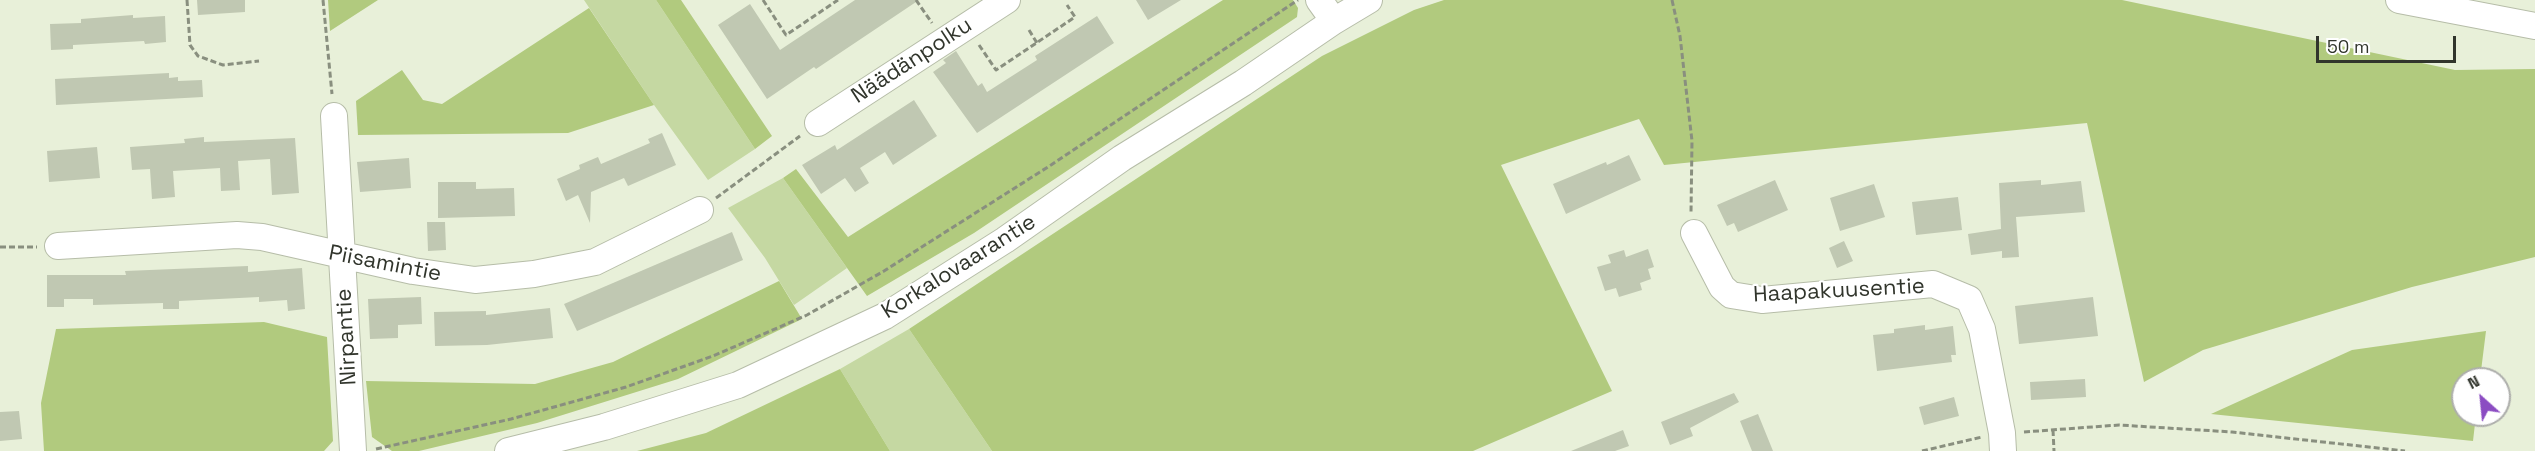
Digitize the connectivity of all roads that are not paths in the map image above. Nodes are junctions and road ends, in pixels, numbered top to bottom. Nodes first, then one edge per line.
1 (1007, 0) edge
2 (1318, 0) edge
3 (1369, 0) edge
4 (2399, 0) edge
5 (1334, 21) junction
6 (2535, 26) edge
7 (334, 116) road end
8 (818, 123) road end
9 (700, 210) road end
10 (1694, 233) road end
11 (58, 246) road end
12 (342, 256) junction
13 (2002, 442) edge
14 (353, 451) edge
15 (508, 451) edge

1 - 8 street, Näädänpolku
2 - 5 street
3 - 5 street, Korkalovaarantie
4 - 6 street
5 - 15 street, Korkalovaarantie
7 - 12 street, Nirpantie
9 - 12 street, Piisamintie
10 - 13 street, Haapakuusentie
11 - 12 street, Piisamintie
12 - 14 street, Nirpantie

